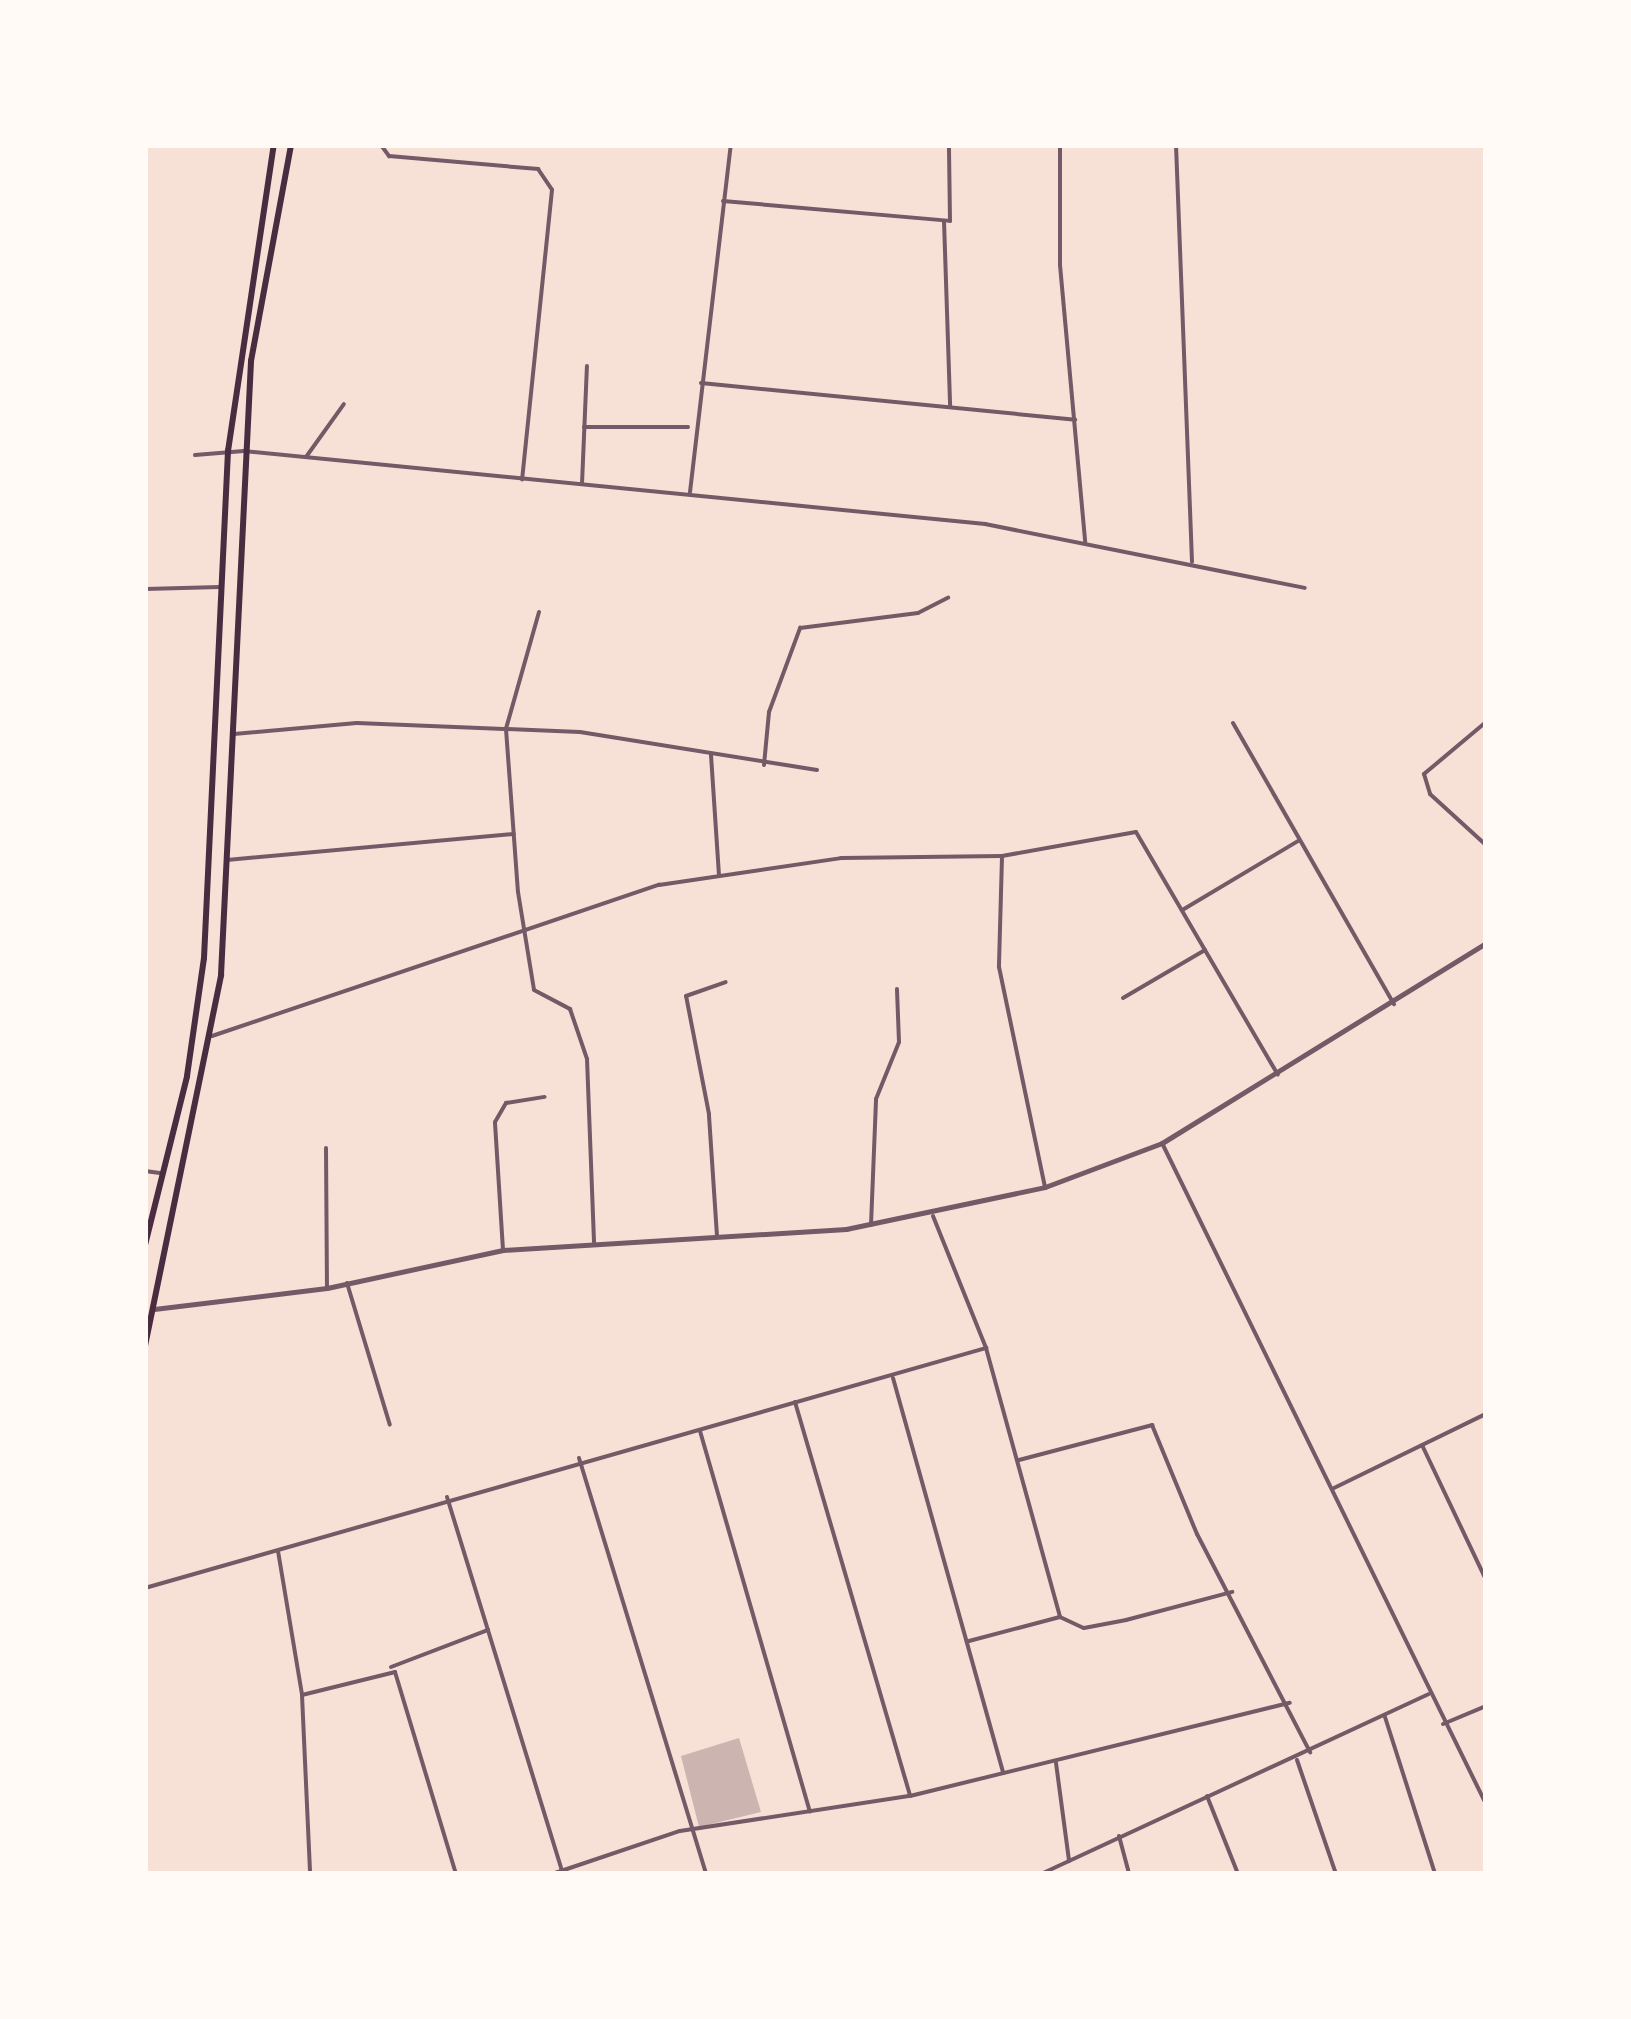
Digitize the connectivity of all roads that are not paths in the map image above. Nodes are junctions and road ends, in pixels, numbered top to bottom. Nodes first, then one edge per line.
1 (274, 145) edge
2 (291, 145) edge
3 (381, 145) edge
4 (731, 145) edge
5 (949, 145) edge
6 (1060, 145) edge
7 (1176, 145) edge
8 (723, 201) junction
9 (944, 221) junction
10 (587, 366) dead end
11 (701, 383) junction
12 (344, 404) dead end
13 (950, 406) junction
14 (1076, 420) junction
15 (688, 427) dead end
16 (584, 428) junction
17 (228, 451) junction
18 (244, 451) junction
19 (195, 455) dead end
20 (306, 458) junction
21 (522, 479) junction
22 (582, 484) junction
23 (690, 493) junction
24 (1085, 542) junction
25 (1192, 562) junction
26 (222, 587) junction
27 (1304, 588) dead end
28 (145, 589) edge
29 (948, 598) dead end
30 (540, 612) dead end
31 (1486, 722) edge
32 (1232, 723) dead end
33 (506, 729) junction
34 (234, 734) junction
35 (710, 755) junction
36 (764, 765) junction
37 (817, 770) dead end
38 (514, 834) junction
39 (1298, 841) junction
40 (1486, 844) edge
41 (1002, 856) junction
42 (227, 860) junction
43 (718, 874) junction
44 (1184, 909) junction
45 (524, 936) junction
46 (1486, 943) edge
47 (1206, 949) junction
48 (726, 982) dead end
49 (897, 989) dead end
50 (1123, 998) dead end
51 (1394, 1004) junction
52 (212, 1036) junction
53 (1278, 1075) junction
54 (545, 1097) dead end
55 (1162, 1143) junction
56 (326, 1148) dead end
57 (145, 1171) edge
58 (164, 1174) junction
59 (1046, 1187) junction
60 (933, 1216) junction
61 (871, 1226) junction
62 (717, 1236) junction
63 (594, 1242) junction
64 (145, 1245) edge
65 (503, 1250) junction
66 (348, 1283) junction
67 (326, 1288) junction
68 (154, 1309) junction
69 (145, 1346) edge
70 (986, 1348) junction
71 (893, 1378) junction
72 (795, 1402) junction
73 (1486, 1414) edge
74 (390, 1425) dead end
75 (700, 1431) junction
76 (1422, 1445) junction
77 (578, 1458) junction
78 (1019, 1460) junction
79 (1334, 1488) junction
80 (446, 1495) junction
81 (278, 1550) junction
82 (1486, 1580) edge
83 (145, 1588) edge
84 (1232, 1592) junction
85 (1060, 1616) junction
86 (488, 1630) junction
87 (969, 1641) junction
88 (386, 1668) junction
89 (1428, 1694) junction
90 (302, 1696) junction
91 (1290, 1704) junction
92 (1486, 1706) edge
93 (1384, 1716) junction
94 (1443, 1724) junction
95 (1310, 1752) junction
96 (1296, 1758) junction
97 (1056, 1763) junction
98 (1004, 1773) junction
99 (910, 1796) junction
100 (1208, 1796) junction
101 (1486, 1804) edge
102 (810, 1811) junction
103 (693, 1828) junction
104 (1119, 1836) junction
105 (1068, 1862) junction
106 (562, 1870) junction
107 (310, 1874) edge
108 (456, 1874) edge
109 (552, 1874) edge
110 (706, 1874) edge
111 (1041, 1874) edge
112 (1129, 1874) edge
113 (1238, 1874) edge
114 (1336, 1874) edge
115 (1435, 1874) edge

1 - 17 main road
2 - 18 main road
3 - 21 street
4 - 8 street
5 - 9 street
6 - 14 street
7 - 25 street
8 - 9 street
8 - 11 street
9 - 13 street
10 - 16 street
11 - 13 street
11 - 23 street
12 - 20 street
13 - 14 street
14 - 24 street
15 - 16 street
16 - 22 street
17 - 18 street
17 - 19 street
17 - 26 main road
18 - 20 street
18 - 34 main road
20 - 21 street
21 - 22 street
22 - 23 street
23 - 24 street
24 - 25 street
25 - 27 street
26 - 28 street
26 - 58 main road
29 - 36 street
30 - 33 street
31 - 40 street
32 - 39 street
33 - 34 street
33 - 35 street
33 - 38 street
34 - 42 main road
35 - 36 street
35 - 43 street
36 - 37 street
38 - 42 street
38 - 45 street
39 - 44 street
39 - 51 street
41 - 43 street
41 - 44 street
41 - 59 street
42 - 52 main road
43 - 45 street
44 - 47 street
45 - 52 street
45 - 63 street
46 - 51 street
47 - 50 street
47 - 53 street
48 - 62 street
49 - 61 street
51 - 53 street
52 - 68 main road
53 - 55 street
54 - 65 street
55 - 59 street
55 - 79 street
56 - 67 street
57 - 58 street
58 - 64 main road
59 - 60 street
60 - 61 street
60 - 70 street
61 - 62 street
62 - 63 street
63 - 65 street
65 - 66 street
66 - 67 street
66 - 74 street
67 - 68 street
68 - 69 main road
70 - 71 street
70 - 78 street
71 - 72 street
71 - 87 street
72 - 75 street
72 - 99 street
73 - 76 street
75 - 77 street
75 - 102 street
76 - 79 street
76 - 82 street
77 - 80 street
77 - 103 street
78 - 84 street
78 - 85 street
79 - 89 street
80 - 81 street
80 - 86 street
81 - 83 street
81 - 90 street
84 - 85 street
84 - 91 street
85 - 87 street
86 - 88 street
86 - 106 street
87 - 98 street
88 - 90 street
88 - 108 street
89 - 93 street
89 - 94 street
90 - 107 street
91 - 95 street
91 - 97 street
92 - 94 street
93 - 95 street
93 - 115 street
94 - 101 street
95 - 96 street
96 - 100 street
96 - 114 street
97 - 98 street
97 - 105 street
98 - 99 street
99 - 102 street
100 - 104 street
100 - 113 street
102 - 103 street
103 - 106 street
103 - 110 street
104 - 105 street
104 - 112 street
105 - 111 street
106 - 109 street

